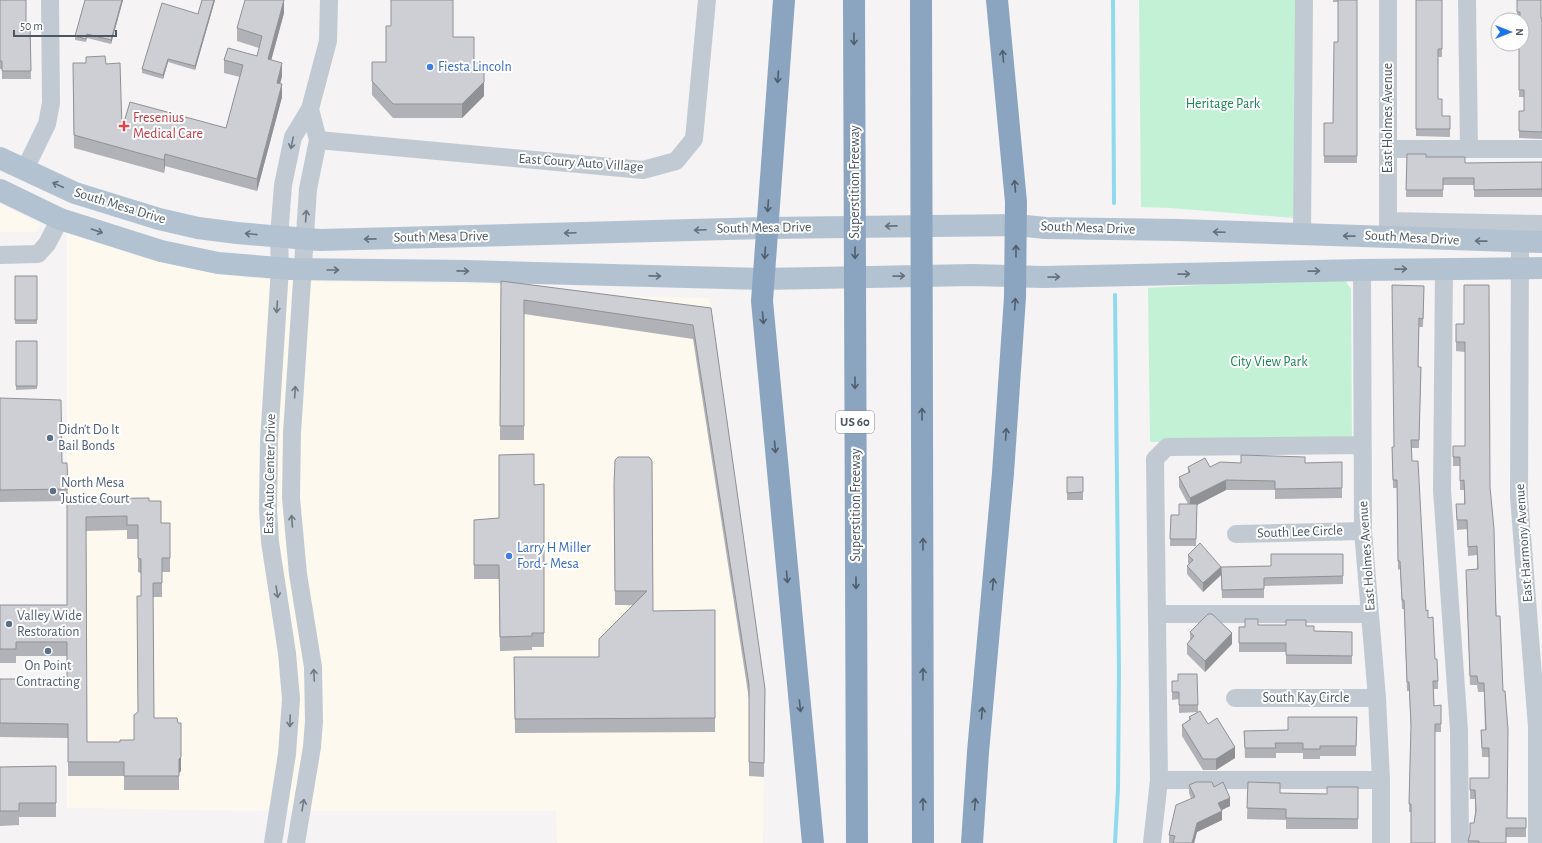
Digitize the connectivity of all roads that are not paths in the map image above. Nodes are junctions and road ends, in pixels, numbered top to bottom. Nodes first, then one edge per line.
1 (50, 0) edge
2 (329, 0) edge
3 (707, 0) edge
4 (784, 0) edge
5 (854, 0) edge
6 (921, 0) edge
7 (997, 0) edge
8 (1304, 0) edge
9 (1388, 0) edge
10 (1467, 0) edge
11 (310, 109) junction
12 (318, 140) junction
13 (1388, 149) junction
14 (1469, 149) junction
15 (1542, 149) edge
16 (0, 158) edge
17 (25, 170) junction
18 (0, 172) edge
19 (0, 190) edge
20 (60, 219) junction
21 (1542, 224) edge
22 (186, 225) junction
23 (1016, 225) junction
24 (767, 228) junction
25 (1388, 229) junction
26 (1302, 235) junction
27 (279, 237) junction
28 (304, 239) junction
29 (1520, 242) junction
30 (1542, 242) edge
31 (0, 255) edge
32 (280, 268) junction
33 (1444, 268) junction
34 (1519, 268) junction
35 (1542, 268) edge
36 (302, 270) junction
37 (1362, 270) junction
38 (1015, 277) junction
39 (764, 279) junction
40 (1362, 445) junction
41 (1363, 531) junction
42 (1236, 534) dead end
43 (1157, 614) junction
44 (1370, 614) junction
45 (1235, 698) dead end
46 (1378, 698) junction
47 (1159, 780) junction
48 (1381, 780) junction
49 (273, 843) edge
50 (296, 843) edge
51 (813, 843) edge
52 (857, 843) edge
53 (923, 843) edge
54 (972, 843) edge
55 (1152, 843) edge
56 (1381, 843) edge
57 (1460, 843) edge
58 (1537, 843) edge

1 - 17 street
2 - 11 street, East Auto Center Drive
3 - 12 street, East Coury Auto Village
4 -> 24 highway
5 -> 52 highway, Superstition Freeway / US 60
53 -> 6 highway
23 -> 7 highway
8 - 26 street
9 - 13 street, East Holmes Avenue
10 - 14 street
11 - 12 street, East Auto Center Drive
11 -> 27 street, East Auto Center Drive
28 -> 12 street, East Auto Center Drive
13 - 14 street
13 - 25 street, East Holmes Avenue
14 - 15 street
16 - 17 main road, South Mesa Drive
17 - 18 main road
22 -> 17 main road, South Mesa Drive
19 - 20 main road, South Mesa Drive
20 - 22 main road
20 - 31 street
20 -> 32 main road, South Mesa Drive
21 - 25 street, South Mesa Drive
27 -> 22 main road, South Mesa Drive
23 -> 24 main road, South Mesa Drive
26 -> 23 main road, South Mesa Drive
38 -> 23 highway
24 -> 28 main road, South Mesa Drive
24 -> 39 highway
25 -> 26 main road, South Mesa Drive
29 -> 25 main road, South Mesa Drive
27 - 28 main road, South Mesa Drive
27 - 32 street, East Auto Center Drive
28 - 36 street, East Auto Center Drive
29 - 30 main road, South Mesa Drive
29 - 34 street, East Harmony Avenue
32 - 36 main road, South Mesa Drive
32 -> 49 street, East Auto Center Drive
33 - 34 main road, South Mesa Drive
37 -> 33 main road, South Mesa Drive
33 - 57 street
34 - 35 main road, South Mesa Drive
34 - 58 street, East Harmony Avenue
36 -> 39 main road, South Mesa Drive
50 -> 36 street, East Auto Center Drive
38 -> 37 main road, South Mesa Drive
37 - 40 street, East Holmes Avenue
39 -> 38 main road, South Mesa Drive
54 -> 38 highway
39 -> 51 highway
40 - 41 street, East Holmes Avenue
40 - 43 street
41 - 42 street, South Lee Circle
41 - 44 street, East Holmes Avenue
43 - 44 street
43 - 47 street
44 - 46 street, East Holmes Avenue
45 - 46 street, South Kay Circle
46 - 48 street, East Holmes Avenue
47 - 48 street
47 - 55 street
48 - 56 street, East Holmes Avenue

